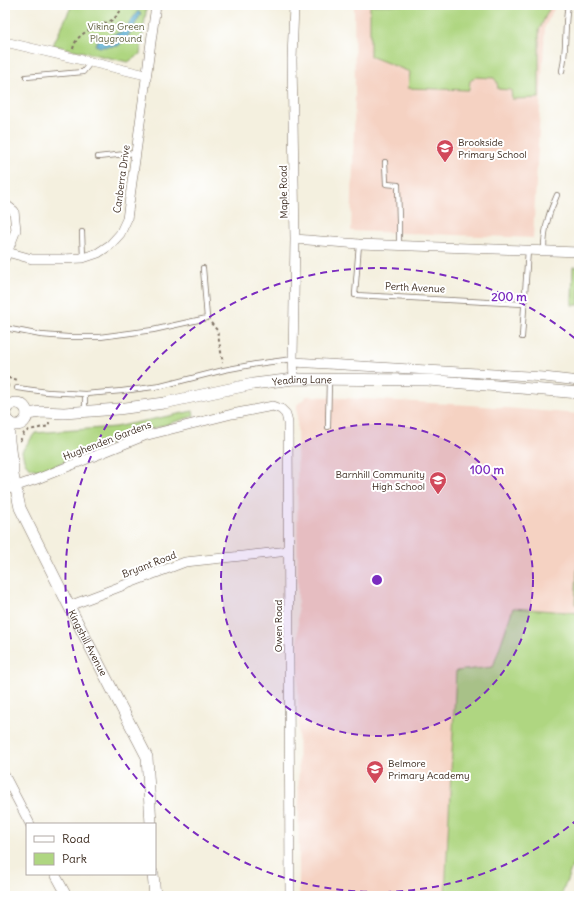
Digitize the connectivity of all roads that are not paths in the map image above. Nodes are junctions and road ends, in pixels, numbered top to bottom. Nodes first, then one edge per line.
1 (156, 5) edge
2 (294, 5) edge
3 (568, 5) edge
4 (5, 42) edge
5 (92, 62) junction
6 (562, 71) dead end
7 (146, 75) junction
8 (26, 77) dead end
9 (135, 153) junction
10 (98, 156) dead end
11 (385, 162) dead end
12 (556, 195) dead end
13 (5, 204) edge
14 (82, 232) dead end
15 (295, 239) junction
16 (359, 244) junction
17 (399, 245) junction
18 (528, 250) junction
19 (544, 250) junction
20 (579, 252) edge
21 (6, 255) edge
22 (83, 258) junction
23 (203, 268) dead end
24 (524, 304) junction
25 (5, 328) edge
26 (522, 337) dead end
27 (293, 361) junction
28 (294, 379) junction
29 (329, 379) junction
30 (579, 381) edge
31 (17, 388) dead end
32 (579, 393) edge
33 (84, 394) junction
34 (6, 409) edge
35 (85, 412) junction
36 (27, 414) junction
37 (232, 414) joint
38 (13, 423) junction
39 (328, 427) dead end
40 (7, 442) edge
41 (13, 464) junction
42 (10, 488) edge
43 (289, 551) junction
44 (69, 606) junction
45 (5, 776) edge
46 (29, 823) edge
47 (151, 823) edge
48 (56, 875) edge
49 (153, 875) edge
50 (67, 896) edge
51 (154, 896) edge
52 (290, 896) edge

1 - 7 street, Canberra Drive
2 - 15 street, Maple Road
3 - 6 lane
4 - 5 street
5 - 7 street
5 - 8 lane
7 - 9 street, Canberra Drive
9 - 10 lane
9 - 22 street, Canberra Drive
11 - 17 lane
12 - 19 lane
13 - 21 street
14 - 22 lane
15 - 16 street
15 - 27 street, Maple Road
16 - 17 street
16 - 24 lane, Perth Avenue
17 - 18 street
18 - 19 street
18 - 24 lane
19 - 20 street
21 - 22 street, Canberra Drive
23 - 25 lane
24 - 26 lane
27 - 28 street, Maple Road
27 - 30 street
27 - 33 lane
28 - 29 street, Yeading Lane
28 - 35 street, Yeading Lane
29 - 32 street, Yeading Lane
29 - 39 lane
31 - 33 lane
33 - 35 lane
34 - 36 street
34 - 38 street
35 - 36 street, Yeading Lane
36 - 38 street
37 - 42 street, Hughenden Gardens
37 - 43 street, Owen Road
38 - 40 street, Kingshill Avenue
38 - 41 street, Kingshill Avenue
40 - 41 street, Kingshill Avenue
41 - 42 street, Kingshill Avenue
42 - 44 street, Kingshill Avenue
43 - 44 street, Bryant Road
43 - 52 street, Owen Road
44 - 47 street, Kingshill Avenue
45 - 46 street
48 - 50 street
49 - 51 street

